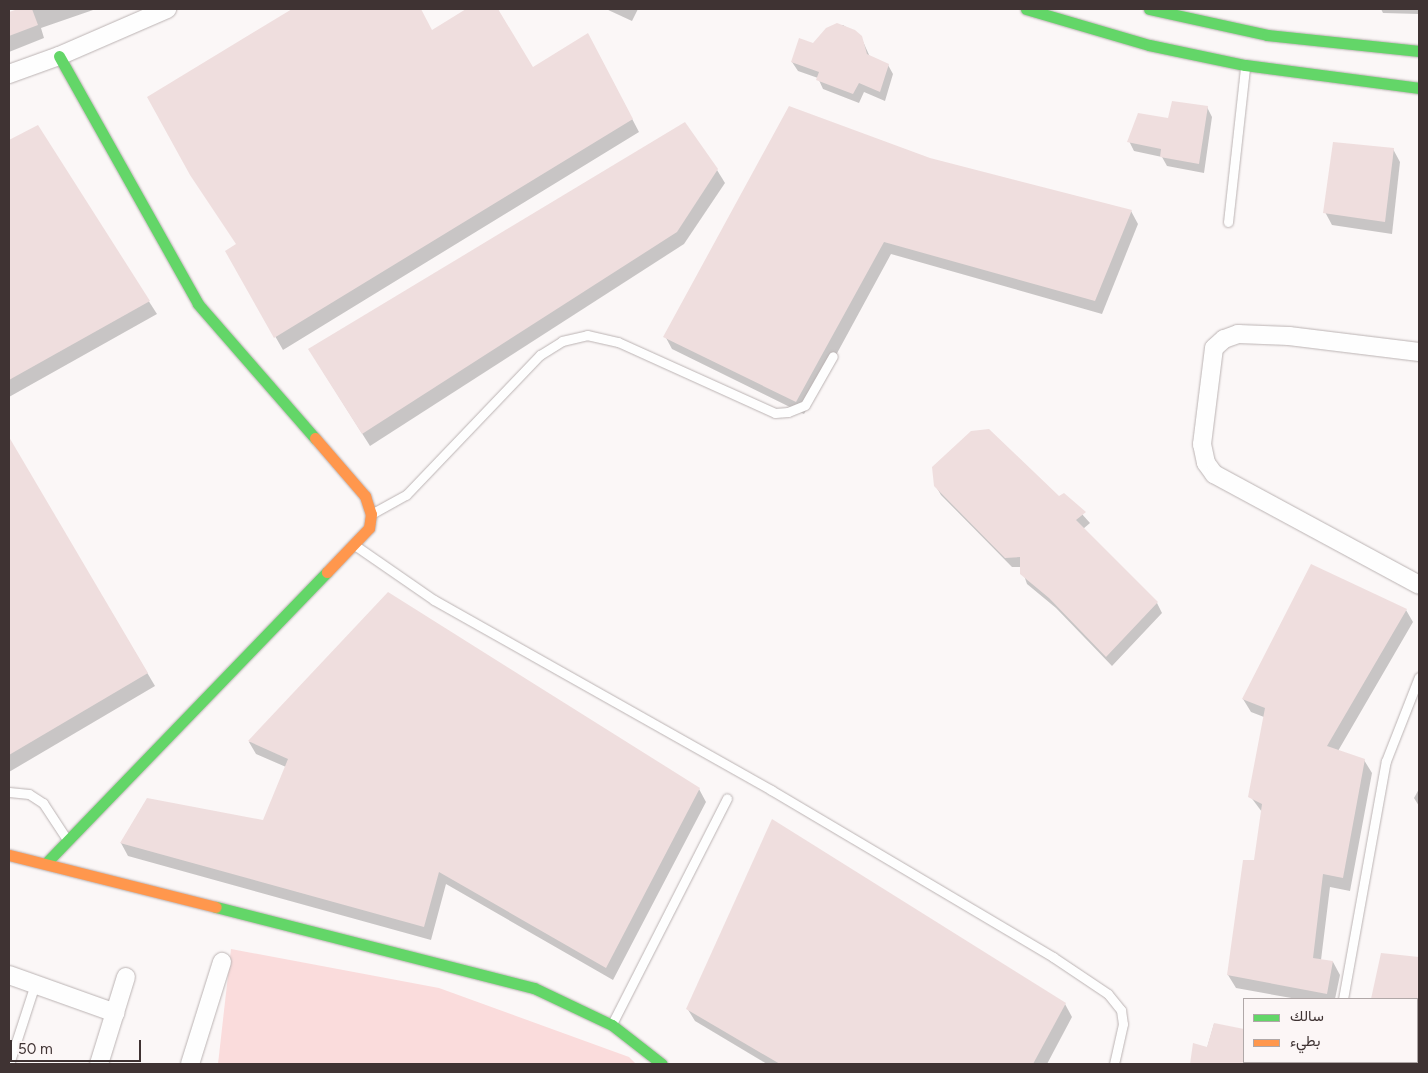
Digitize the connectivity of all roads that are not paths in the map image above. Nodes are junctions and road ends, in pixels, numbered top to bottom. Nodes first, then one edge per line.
1 (167, 9) edge
2 (1026, 9) edge
3 (1149, 9) edge
4 (1419, 51) edge
5 (1339, 52) junction
6 (60, 56) junction
7 (1245, 65) junction
8 (9, 74) edge
9 (1335, 78) junction
10 (1419, 88) edge
11 (1228, 222) dead end
12 (1419, 352) edge
13 (833, 356) dead end
14 (371, 514) junction
15 (354, 544) junction
16 (1419, 585) edge
17 (1419, 677) edge
18 (9, 792) edge
19 (727, 798) dead end
20 (68, 840) junction
21 (9, 855) edge
22 (46, 863) junction
23 (222, 962) dead end
24 (9, 975) edge
25 (126, 977) dead end
26 (35, 984) junction
27 (1343, 998) edge
28 (115, 1013) junction
29 (612, 1025) junction
30 (9, 1064) edge
31 (99, 1064) edge
32 (190, 1064) edge
33 (662, 1064) edge
34 (1114, 1064) edge

1 - 6 street
2 - 7 street
3 - 5 street
4 - 5 street
5 - 9 street
6 - 8 street
6 - 14 street
7 - 9 street
7 - 11 lane
9 - 10 street
12 - 16 street
13 - 14 lane
14 - 15 street
15 - 20 street
15 - 34 lane
17 - 27 lane
18 - 20 lane
19 - 29 lane
20 - 22 street
21 - 22 street
22 - 29 street
23 - 32 street
24 - 26 street
25 - 28 street
26 - 28 street
26 - 30 lane
28 - 31 street
29 - 33 street

